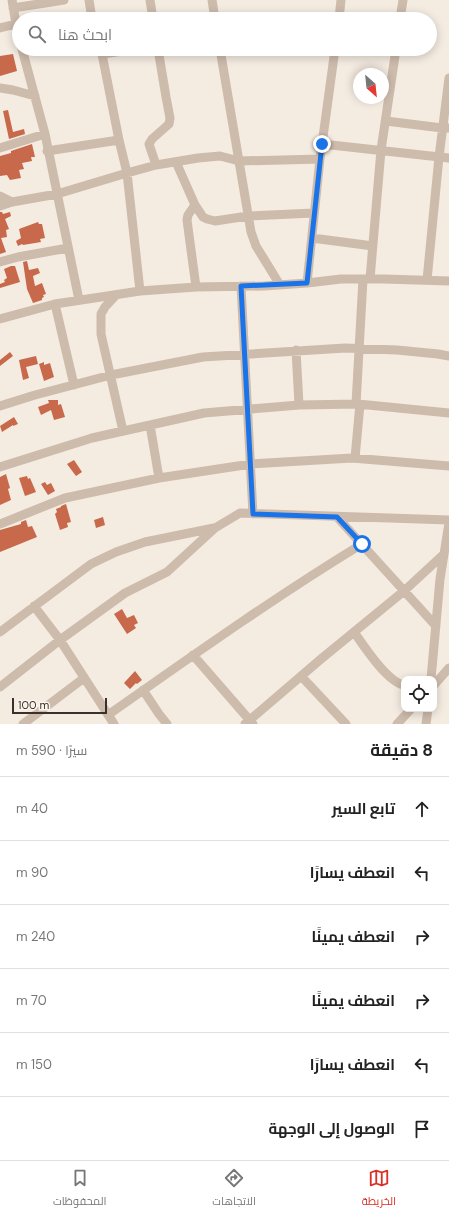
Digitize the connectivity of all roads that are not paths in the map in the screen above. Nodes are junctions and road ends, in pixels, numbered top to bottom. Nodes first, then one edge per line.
1 (64, 0) edge
2 (89, 0) edge
3 (150, 0) edge
4 (212, 0) edge
5 (342, 0) edge
6 (403, 0) edge
7 (12, 4) edge
8 (91, 12) edge
9 (152, 12) edge
10 (214, 12) edge
11 (340, 12) edge
12 (401, 12) edge
13 (12, 25) edge
14 (0, 28) edge
15 (24, 56) edge
16 (103, 56) edge
17 (159, 56) edge
18 (221, 56) edge
19 (333, 56) edge
20 (392, 56) edge
21 (449, 78) edge
22 (0, 88) edge
23 (35, 96) junction
24 (386, 121) junction
25 (446, 128) edge
26 (44, 134) junction
27 (119, 140) junction
28 (322, 144) junction
29 (0, 148) edge
30 (382, 150) junction
31 (47, 151) junction
32 (439, 157) junction
33 (449, 158) edge
34 (320, 159) junction
35 (238, 161) junction
36 (176, 162) junction
37 (156, 165) junction
38 (127, 173) junction
39 (57, 194) junction
40 (0, 196) edge
41 (12, 202) junction
42 (195, 205) junction
43 (0, 206) edge
44 (314, 213) junction
45 (248, 216) junction
46 (312, 238) junction
47 (373, 246) junction
48 (68, 248) junction
49 (0, 262) edge
50 (366, 279) junction
51 (426, 280) junction
52 (449, 281) edge
53 (307, 283) junction
54 (280, 285) junction
55 (241, 286) junction
56 (196, 287) junction
57 (140, 291) junction
58 (116, 296) junction
59 (79, 300) junction
60 (55, 304) junction
61 (0, 319) edge
62 (359, 348) junction
63 (296, 350) junction
64 (245, 354) junction
65 (449, 356) edge
66 (110, 375) junction
67 (74, 385) junction
68 (358, 404) junction
69 (299, 405) junction
70 (0, 406) edge
71 (248, 409) junction
72 (449, 413) edge
73 (150, 425) junction
74 (123, 431) junction
75 (355, 458) junction
76 (251, 464) junction
77 (449, 466) edge
78 (0, 467) edge
79 (160, 478) junction
80 (253, 514) junction
81 (337, 517) junction
82 (449, 521) edge
83 (0, 524) edge
84 (215, 528) junction
85 (362, 544) junction
86 (444, 554) junction
87 (404, 591) junction
88 (34, 606) junction
89 (436, 626) junction
90 (0, 632) edge
91 (354, 632) junction
92 (60, 640) junction
93 (193, 655) junction
94 (449, 668) edge
95 (301, 676) junction
96 (431, 676) edge
97 (84, 678) junction
98 (437, 681) edge
99 (401, 684) edge
100 (0, 687) edge
101 (143, 690) junction
102 (408, 712) edge
103 (428, 712) edge
104 (108, 714) junction
105 (249, 723) edge
106 (22, 724) edge
107 (114, 724) edge
108 (167, 724) edge
109 (346, 724) edge
110 (397, 724) edge
111 (426, 724) edge

1 - 7 street
2 - 8 street
3 - 9 street
4 - 10 street
5 - 11 street
6 - 12 street
13 - 14 street
15 - 23 street
16 - 27 street
17 - 37 street
18 - 35 street
19 - 28 street
20 - 24 street
21 - 25 street
22 - 23 street
23 - 26 street
24 - 25 street
24 - 30 street
25 - 32 street
26 - 29 street
26 - 31 street
27 - 31 street
27 - 38 street
28 - 30 street
28 - 34 street
30 - 32 street
30 - 47 street
31 - 39 street
32 - 33 street
32 - 51 street
34 - 35 street
34 - 44 street
35 - 36 street
35 - 45 street
36 - 37 street
36 - 42 street
37 - 38 street
38 - 39 street
38 - 57 street
39 - 41 street
39 - 48 street
40 - 41 street
41 - 43 street
42 - 45 street
42 - 56 street
44 - 45 street
44 - 46 street
45 - 54 street
46 - 47 street
46 - 53 street
47 - 50 street
48 - 49 street
48 - 59 street
50 - 51 street
50 - 53 street
50 - 62 street
51 - 52 street
53 - 54 street
54 - 55 street
55 - 56 street
55 - 64 street
56 - 57 street
57 - 58 street
58 - 59 street
58 - 66 street
59 - 60 street
60 - 61 street
60 - 67 street
62 - 63 street
62 - 65 street
62 - 68 street
63 - 64 street
63 - 69 street
64 - 66 street
64 - 71 street
66 - 67 street
66 - 74 street
67 - 70 street
68 - 69 street
68 - 72 street
68 - 75 street
69 - 71 street
71 - 73 street
71 - 76 street
73 - 74 street
73 - 79 street
74 - 78 street
75 - 76 street
75 - 77 street
76 - 79 street
76 - 80 street
79 - 83 street
80 - 81 street
80 - 84 street
81 - 82 street
81 - 85 street
82 - 86 street
84 - 88 street
84 - 92 street
85 - 87 street
85 - 93 street
86 - 87 street
86 - 89 street
87 - 89 street
87 - 91 street
88 - 90 street
88 - 92 street
89 - 96 street
91 - 95 street
91 - 99 street
92 - 97 street
92 - 100 street
93 - 101 street
93 - 105 street
94 - 98 street
95 - 105 street
95 - 109 street
97 - 104 street
97 - 106 street
101 - 104 street
101 - 108 street
102 - 110 street
103 - 111 street
104 - 107 street

